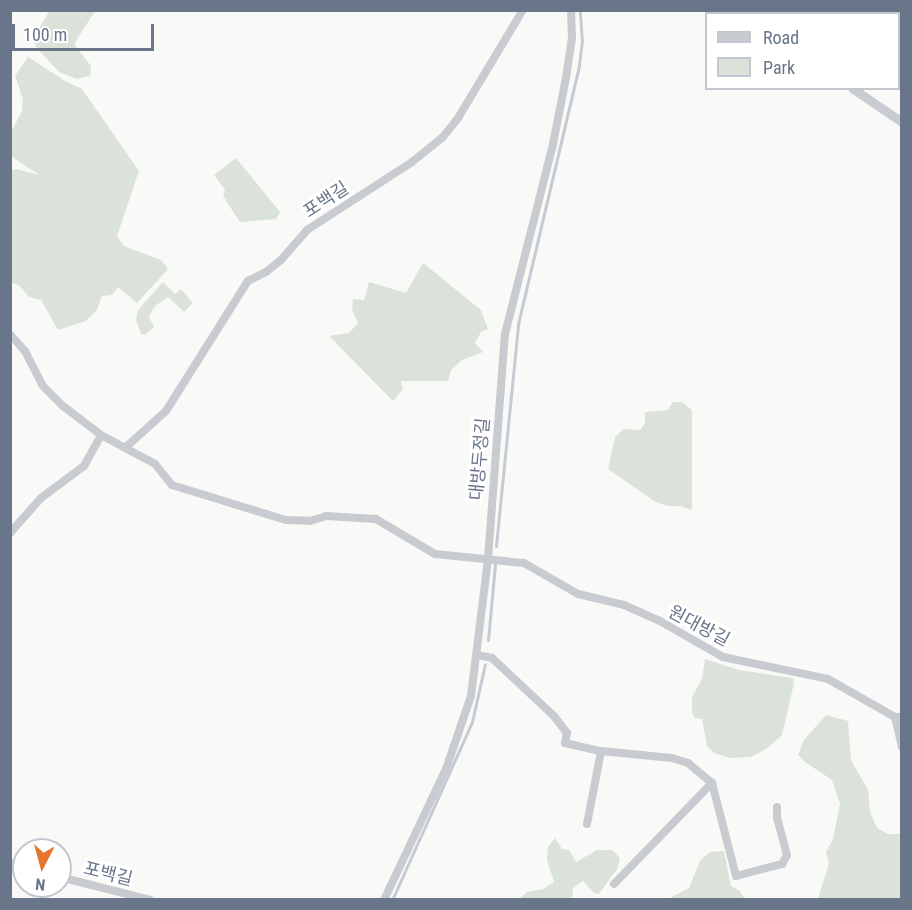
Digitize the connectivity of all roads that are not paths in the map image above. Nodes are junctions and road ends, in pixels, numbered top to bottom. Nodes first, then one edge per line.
1 (523, 10) edge
2 (571, 10) edge
3 (855, 90) edge
4 (902, 122) edge
5 (10, 334) edge
6 (101, 435) junction
7 (126, 447) junction
8 (10, 533) edge
9 (488, 559) junction
10 (477, 655) junction
11 (898, 717) edge
12 (902, 747) edge
13 (601, 751) junction
14 (712, 783) junction
15 (777, 807) dead end
16 (587, 824) dead end
17 (72, 880) edge
18 (614, 884) dead end
19 (150, 900) edge
20 (384, 900) edge

1 - 7 street, 포백길
2 - 9 street, 대방두정길
3 - 4 street
5 - 6 street
6 - 7 street
6 - 8 street
7 - 9 street
9 - 10 street, 대방두정길
9 - 11 street, 원대방길
10 - 13 street
10 - 20 street, 대방두정길
11 - 12 street, 원대방길
13 - 14 street
13 - 16 street
14 - 15 street
14 - 18 street
17 - 19 street, 포백길

